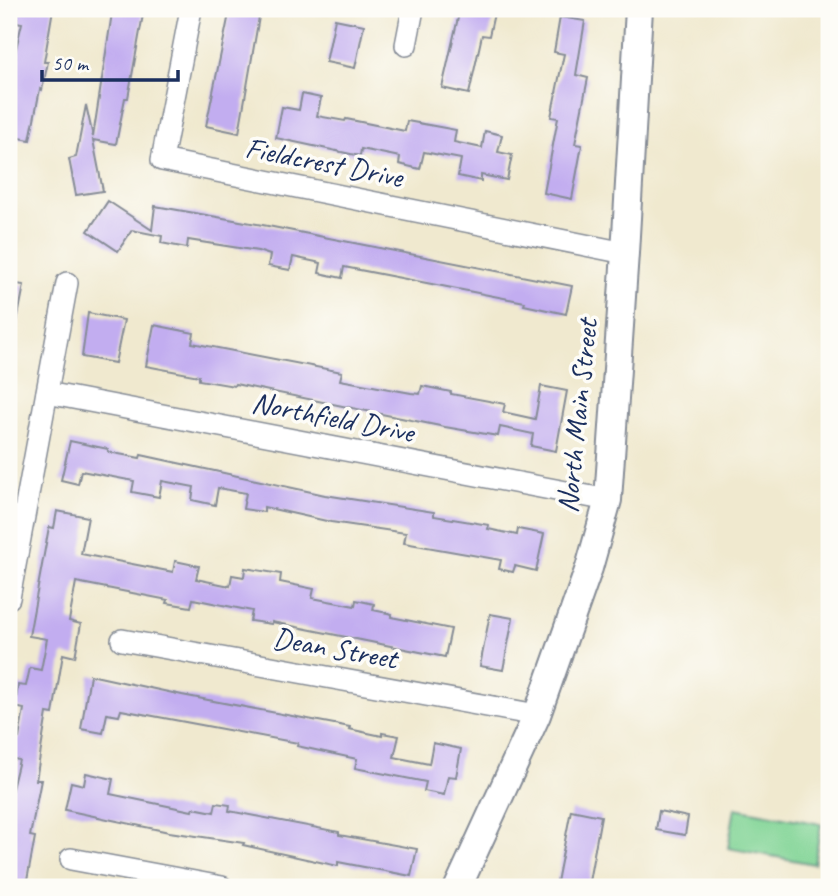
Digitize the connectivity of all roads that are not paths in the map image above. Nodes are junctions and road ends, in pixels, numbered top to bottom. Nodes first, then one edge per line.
1 (191, 9) edge
2 (413, 9) edge
3 (639, 9) edge
4 (406, 46) dead end
5 (625, 253) junction
6 (67, 283) dead end
7 (47, 393) junction
8 (608, 500) junction
9 (9, 598) edge
10 (122, 640) dead end
11 (537, 715) junction
12 (71, 859) dead end
13 (222, 887) edge
14 (458, 887) edge

1 - 5 street, Fieldcrest Drive
2 - 4 street
3 - 5 street, North Main Street
5 - 8 street, North Main Street
6 - 7 street
7 - 8 street, Northfield Drive
7 - 9 street
8 - 11 street, North Main Street
10 - 11 street, Dean Street
11 - 14 street, North Main Street
12 - 13 street

